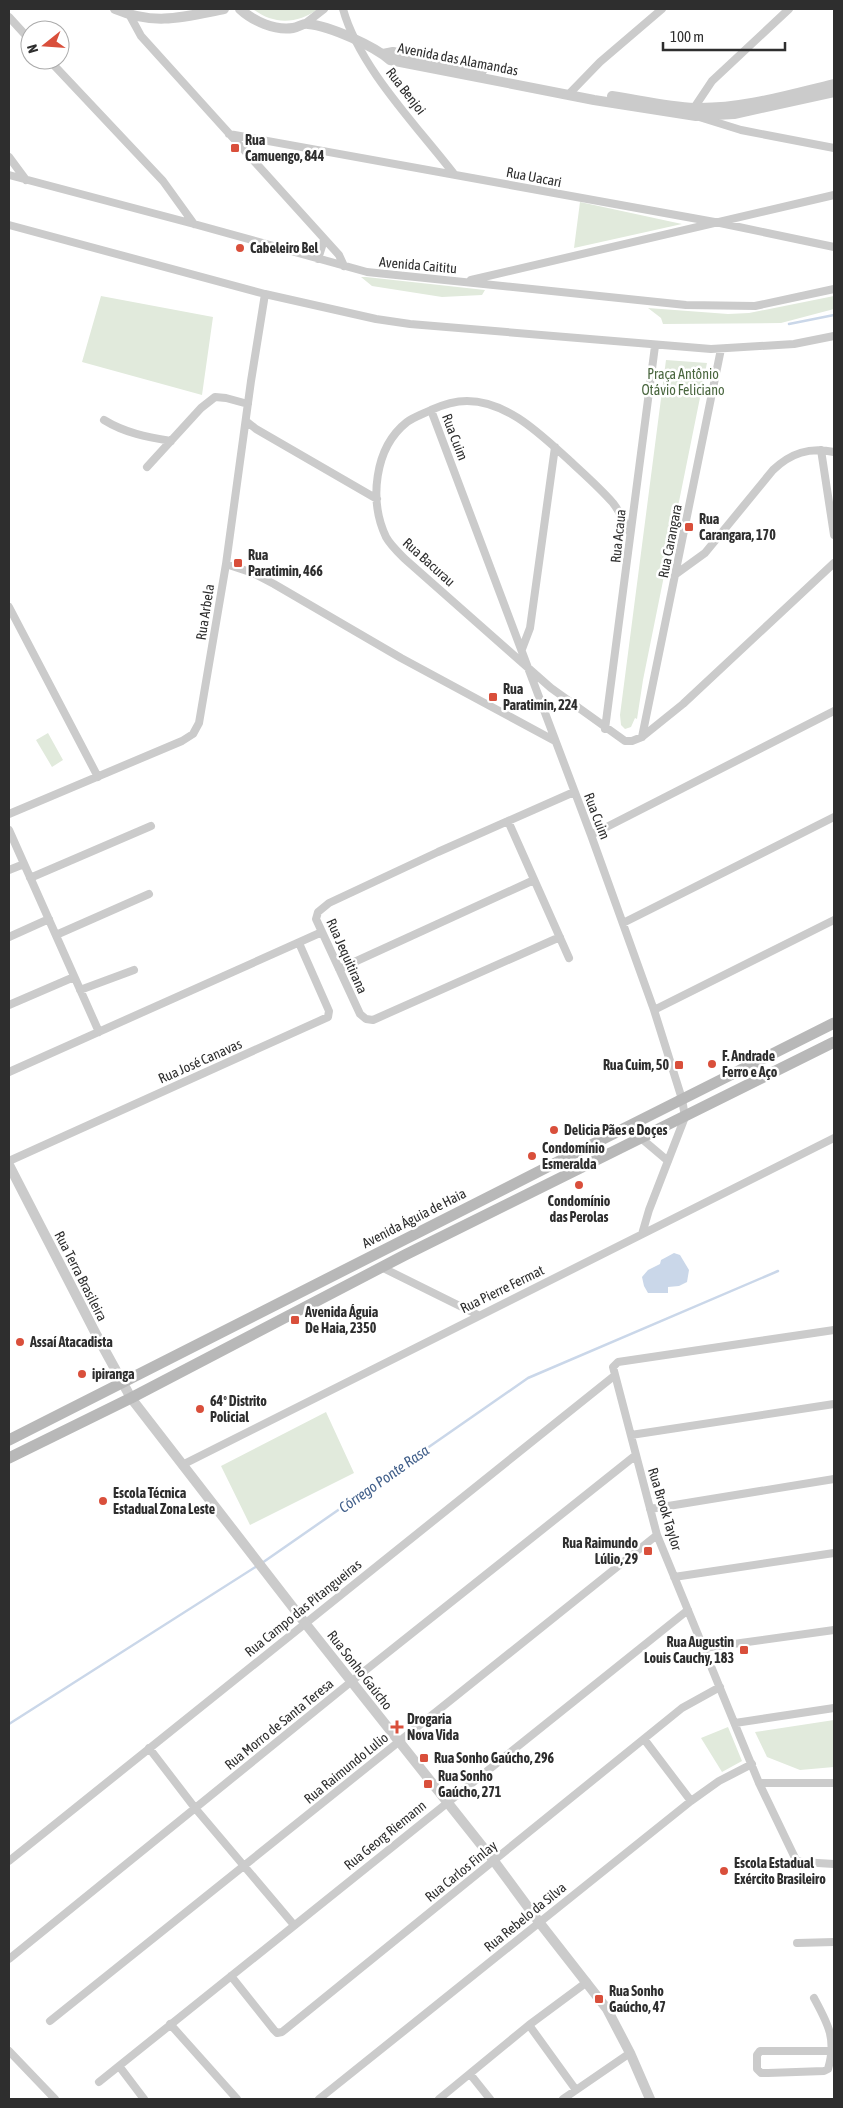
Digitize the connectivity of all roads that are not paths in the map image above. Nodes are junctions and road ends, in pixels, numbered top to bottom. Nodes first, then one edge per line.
1 (115, 9) edge
2 (218, 9) edge
3 (240, 9) edge
4 (324, 9) edge
5 (343, 9) edge
6 (662, 9) edge
7 (789, 9) edge
8 (129, 14) junction
9 (9, 17) edge
10 (306, 23) junction
11 (20, 29) edge
12 (358, 42) junction
13 (58, 70) edge
14 (834, 84) edge
15 (571, 92) junction
16 (834, 92) edge
17 (695, 112) junction
18 (230, 134) junction
19 (834, 148) edge
20 (9, 156) edge
21 (454, 174) junction
22 (9, 175) edge
23 (26, 180) junction
24 (834, 195) edge
25 (176, 199) junction
26 (174, 218) junction
27 (720, 223) junction
28 (194, 224) junction
29 (9, 225) edge
30 (324, 240) junction
31 (834, 247) edge
32 (318, 259) junction
33 (344, 266) junction
34 (507, 272) junction
35 (464, 281) junction
36 (501, 286) junction
37 (834, 289) edge
38 (265, 294) junction
39 (834, 336) edge
40 (655, 346) junction
41 (721, 349) junction
42 (248, 404) junction
43 (431, 410) junction
44 (104, 420) dead end
45 (246, 421) junction
46 (171, 441) junction
47 (554, 447) junction
48 (821, 450) junction
49 (834, 452) edge
50 (147, 467) dead end
51 (377, 499) junction
52 (630, 533) junction
53 (834, 535) edge
54 (834, 563) edge
55 (226, 564) junction
56 (676, 574) junction
57 (9, 607) edge
58 (522, 649) junction
59 (528, 667) junction
60 (834, 711) edge
61 (605, 729) junction
62 (642, 737) junction
63 (556, 741) junction
64 (98, 777) junction
65 (574, 792) junction
66 (9, 814) edge
67 (834, 818) edge
68 (508, 821) junction
69 (151, 826) dead end
70 (9, 830) edge
71 (591, 835) junction
72 (24, 864) junction
73 (9, 870) edge
74 (30, 878) junction
75 (534, 880) junction
76 (149, 894) dead end
77 (49, 919) junction
78 (834, 920) edge
79 (622, 923) junction
80 (322, 932) junction
81 (56, 935) junction
82 (9, 937) edge
83 (560, 937) junction
84 (299, 943) junction
85 (570, 958) dead end
86 (339, 969) junction
87 (134, 970) dead end
88 (74, 976) junction
89 (80, 990) junction
90 (9, 1005) edge
91 (654, 1010) junction
92 (834, 1023) edge
93 (98, 1032) junction
94 (834, 1042) edge
95 (9, 1072) edge
96 (682, 1099) junction
97 (686, 1117) junction
98 (834, 1138) edge
99 (642, 1139) junction
100 (9, 1161) edge
101 (668, 1161) junction
102 (9, 1165) edge
103 (642, 1234) junction
104 (411, 1236) junction
105 (410, 1252) junction
106 (381, 1267) junction
107 (478, 1315) junction
108 (834, 1330) edge
109 (614, 1376) junction
110 (123, 1384) junction
111 (131, 1398) junction
112 (834, 1404) edge
113 (631, 1435) junction
114 (9, 1440) edge
115 (636, 1455) junction
116 (9, 1458) edge
117 (182, 1464) junction
118 (834, 1479) edge
119 (650, 1509) junction
120 (657, 1535) junction
121 (834, 1553) edge
122 (674, 1577) junction
123 (688, 1610) junction
124 (305, 1623) junction
125 (834, 1630) edge
126 (704, 1648) junction
127 (352, 1681) junction
128 (720, 1687) junction
129 (834, 1708) edge
130 (735, 1723) junction
131 (644, 1739) junction
132 (398, 1742) junction
133 (149, 1748) junction
134 (752, 1764) junction
135 (759, 1783) junction
136 (834, 1783) edge
137 (692, 1801) junction
138 (447, 1802) junction
139 (195, 1808) junction
140 (9, 1861) edge
141 (494, 1861) junction
142 (834, 1864) edge
143 (243, 1866) junction
144 (539, 1922) junction
145 (294, 1925) junction
146 (797, 1942) dead end
147 (834, 1942) edge
148 (9, 1959) edge
149 (231, 1976) junction
150 (587, 1982) junction
151 (814, 1998) dead end
152 (50, 2021) dead end
153 (170, 2024) junction
154 (529, 2026) junction
155 (9, 2051) edge
156 (833, 2051) edge
157 (630, 2053) junction
158 (119, 2066) junction
159 (470, 2074) junction
160 (99, 2082) dead end
161 (576, 2090) junction
162 (55, 2099) edge
163 (144, 2099) edge
164 (237, 2099) edge
165 (319, 2099) edge
166 (439, 2099) edge
167 (490, 2099) edge
168 (563, 2099) edge
169 (650, 2099) edge

1 - 8 street
2 - 8 street
3 - 10 street
4 - 10 street
5 - 12 street
6 - 15 street
7 - 17 street
8 - 18 street
9 - 11 street
10 - 12 street
12 - 15 street, Avenida das Alamandas
12 - 21 street, Rua Benjoi
13 - 25 street
14 - 17 street, Avenida das Alamandas
15 - 17 street, Avenida das Alamandas
16 - 17 street, Avenida das Alamandas
17 - 19 street
18 - 21 street, Rua Uacari
18 - 30 street
20 - 23 street
21 - 27 street, Rua Uacari
22 - 23 street, Avenida Caititu
23 - 26 street, Avenida Caititu
24 - 27 street
25 - 26 street
25 - 28 street
26 - 28 street, Avenida Caititu
27 - 31 street, Rua Uacari
27 - 34 street
28 - 32 street, Avenida Caititu
29 - 38 street
30 - 32 street
30 - 33 street
32 - 33 street, Avenida Caititu
33 - 35 street, Avenida Caititu
34 - 35 street
34 - 36 street
35 - 36 street, Avenida Caititu
36 - 37 street, Avenida Caititu
38 - 40 street
38 - 42 street, Rua Arbela
39 - 41 street
40 - 41 street
40 - 52 street, Rua Acaua
41 - 56 street, Rua Carangara
42 - 45 street, Rua Arbela
42 - 46 street
43 - 47 street, Rua Bacurau
43 - 51 street, Rua Bacurau
43 - 58 street, Rua Cuim
44 - 46 street
45 - 51 street
45 - 55 street, Rua Arbela
46 - 50 street
47 - 52 street, Rua Bacurau
47 - 58 street
48 - 49 street
48 - 53 street
48 - 56 street
51 - 59 street, Rua Bacurau
52 - 61 street, Rua Acaua
54 - 62 street
55 - 63 street
55 - 64 street, Rua Arbela
56 - 62 street, Rua Carangara
57 - 64 street
58 - 59 street, Rua Cuim
59 - 61 street, Rua Bacurau
59 - 63 street, Rua Cuim
60 - 71 street
61 - 62 street
63 - 65 street, Rua Cuim
64 - 66 street, Rua Arbela
65 - 68 street, Rua Jequitirana
65 - 71 street, Rua Cuim
67 - 79 street
68 - 75 street
68 - 80 street, Rua Jequitirana
69 - 74 street
70 - 72 street
71 - 79 street, Rua Cuim
72 - 73 street
72 - 74 street
74 - 77 street
75 - 83 street
75 - 86 street
76 - 81 street
77 - 81 street
77 - 82 street
78 - 91 street
79 - 91 street, Rua Cuim
80 - 84 street
80 - 86 street, Rua Jequitirana
81 - 88 street
83 - 85 street
83 - 86 street, Rua Jequitirana
84 - 93 street
84 - 100 street, Rua José Canavas
87 - 89 street
88 - 89 street
88 - 90 street
89 - 93 street
91 - 96 street, Rua Cuim
92 - 96 main road, Avenida Águia de Haia
93 - 95 street
94 - 97 main road, Avenida Águia de Haia
96 - 97 street, Rua Cuim
96 - 104 main road, Avenida Águia de Haia
97 - 99 main road, Avenida Águia de Haia
97 - 101 street
98 - 103 street, Rua Pierre Fermat
99 - 101 street
99 - 105 main road, Avenida Águia de Haia
101 - 103 street
102 - 110 street, Rua Terra Brasileira
103 - 107 street, Rua Pierre Fermat
104 - 105 main road
104 - 110 main road, Avenida Águia de Haia
105 - 106 main road, Avenida Águia de Haia
106 - 107 street
106 - 111 main road, Avenida Águia de Haia
107 - 117 street, Rua Pierre Fermat
108 - 109 street
109 - 113 street, Rua Brook Taylor
109 - 124 street, Rua Campo das Pitangueiras
110 - 111 street, Rua Terra Brasileira
110 - 114 main road, Avenida Águia de Haia
111 - 116 main road, Avenida Águia de Haia
111 - 117 street, Rua Sonho Gaúcho
112 - 113 street
113 - 115 street, Rua Brook Taylor
115 - 119 street, Rua Brook Taylor
115 - 127 street, Rua Morro de Santa Teresa
117 - 124 street, Rua Sonho Gaúcho
118 - 119 street
119 - 120 street, Rua Brook Taylor
120 - 122 street, Rua Brook Taylor
120 - 132 street, Rua Raimundo Lulio
121 - 122 street
122 - 123 street, Rua Brook Taylor
123 - 126 street, Rua Brook Taylor
123 - 138 street, Rua Georg Riemann
124 - 127 street, Rua Sonho Gaúcho
124 - 133 street, Rua Campo das Pitangueiras
125 - 126 street
126 - 128 street, Rua Brook Taylor
127 - 132 street, Rua Sonho Gaúcho
127 - 139 street, Rua Morro de Santa Teresa
128 - 130 street, Rua Brook Taylor
128 - 131 street, Rua Carlos Finlay
129 - 130 street
130 - 134 street, Rua Brook Taylor
131 - 137 street
131 - 141 street, Rua Carlos Finlay
132 - 138 street, Rua Sonho Gaúcho
132 - 143 street, Rua Raimundo Lulio
133 - 139 street
133 - 140 street, Rua Campo das Pitangueiras
134 - 135 street, Rua Brook Taylor
134 - 137 street, Rua Rebelo da Silva
135 - 136 street
135 - 142 street, Rua Brook Taylor
137 - 144 street, Rua Rebelo da Silva
138 - 141 street, Rua Sonho Gaúcho
138 - 145 street, Rua Georg Riemann
139 - 143 street
139 - 148 street, Rua Morro de Santa Teresa
141 - 144 street, Rua Sonho Gaúcho
141 - 149 street, Rua Carlos Finlay
143 - 145 street
143 - 152 street, Rua Raimundo Lulio
144 - 150 street, Rua Sonho Gaúcho
144 - 165 street, Rua Rebelo da Silva
145 - 149 street, Rua Georg Riemann
146 - 147 street
149 - 153 street, Rua Georg Riemann
150 - 154 street
150 - 157 street, Rua Sonho Gaúcho
151 - 156 street
153 - 158 street, Rua Georg Riemann
153 - 164 street
154 - 159 street
154 - 161 street
155 - 162 street
156 - 156 street
157 - 161 street
157 - 169 street, Rua Sonho Gaúcho
158 - 160 street, Rua Georg Riemann
158 - 163 street
159 - 166 street
159 - 167 street
161 - 168 street

